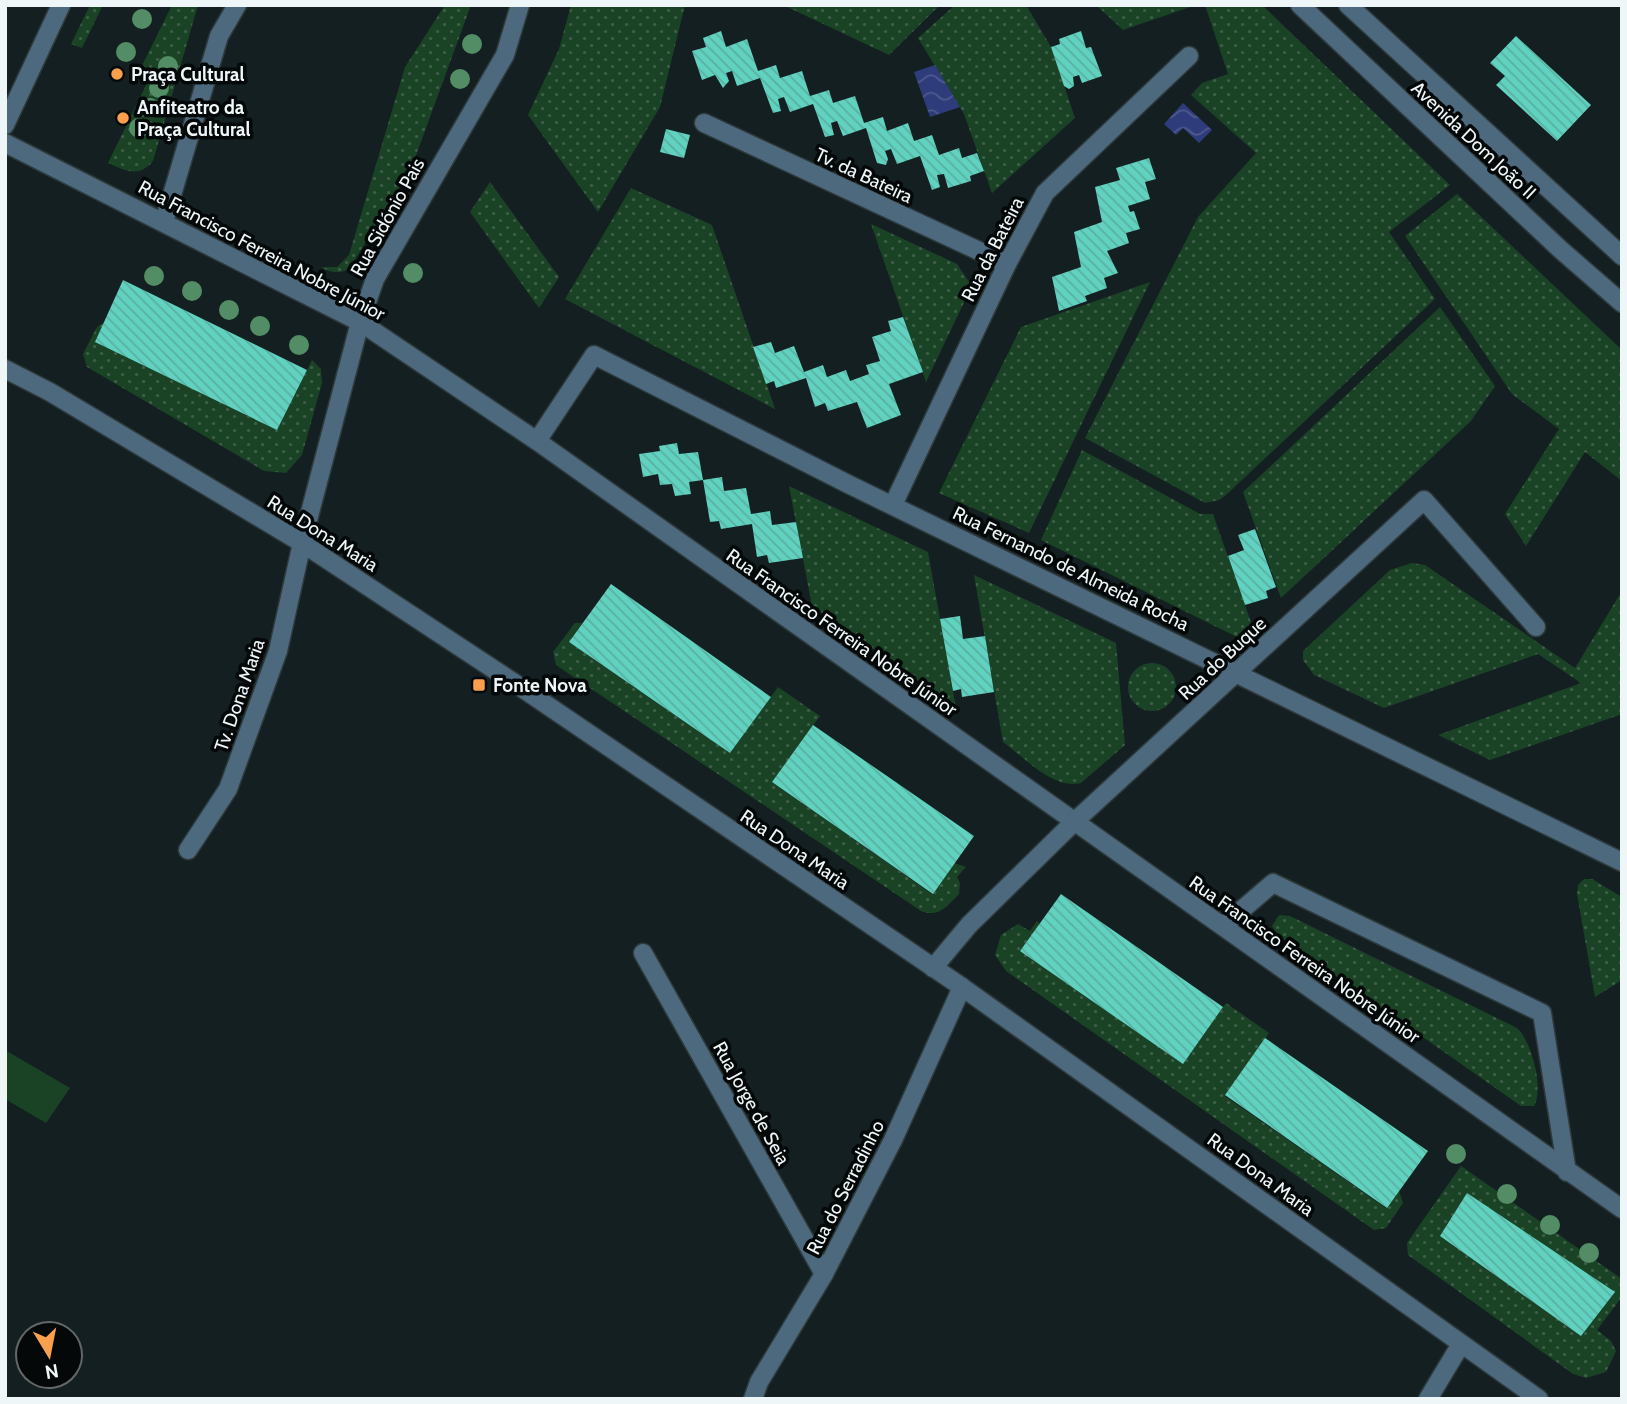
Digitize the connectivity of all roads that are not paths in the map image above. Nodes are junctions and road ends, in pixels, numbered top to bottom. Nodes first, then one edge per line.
1 (61, 5) edge
2 (237, 5) edge
3 (520, 5) edge
4 (1300, 5) edge
5 (1348, 5) edge
6 (1189, 56) dead end
7 (704, 123) dead end
8 (5, 125) edge
9 (5, 144) edge
10 (164, 222) junction
11 (1622, 256) edge
12 (1007, 264) junction
13 (1622, 303) edge
14 (360, 322) junction
15 (5, 369) edge
16 (537, 441) junction
17 (893, 505) junction
18 (302, 543) junction
19 (1536, 627) dead end
20 (1238, 673) junction
21 (1074, 822) junction
22 (188, 849) dead end
23 (1622, 862) edge
24 (1223, 926) junction
25 (643, 953) dead end
26 (933, 968) junction
27 (962, 987) junction
28 (1567, 1172) junction
29 (1622, 1209) edge
30 (824, 1274) junction
31 (1461, 1344) junction
32 (753, 1399) edge
33 (1428, 1399) edge
34 (1539, 1399) edge

1 - 8 street
2 - 10 street
3 - 14 street, Rua Sidónio Pais
4 - 13 street, Avenida Dom João II
5 - 11 street, Avenida Dom João II
6 - 12 street, Rua da Bateira
7 - 12 street, Tv. da Bateira
9 - 10 street, Rua Francisco Ferreira Nobre Júnior
10 - 14 street, Rua Francisco Ferreira Nobre Júnior
12 - 17 street, Rua da Bateira
14 - 16 street, Rua Francisco Ferreira Nobre Júnior
14 - 18 street, Rua Sidónio Pais
15 - 18 street, Rua Dona Maria
16 - 17 street, Rua Fernando de Almeida Rocha
16 - 21 street, Rua Francisco Ferreira Nobre Júnior
17 - 20 street, Rua Fernando de Almeida Rocha
18 - 22 street, Tv. Dona Maria
18 - 26 street, Rua Dona Maria
19 - 20 street, Rua do Buque
20 - 21 street, Rua do Buque
20 - 23 street, Rua Fernando de Almeida Rocha
21 - 24 street, Rua Francisco Ferreira Nobre Júnior
21 - 26 street, Rua do Buque
24 - 28 street, Rua Francisco Ferreira Nobre Júnior
24 - 28 street
25 - 30 street, Rua Jorge de Seia
26 - 27 street, Rua Dona Maria
27 - 30 street, Rua do Serradinho
27 - 31 street, Rua Dona Maria
28 - 29 street, Rua Francisco Ferreira Nobre Júnior
30 - 32 street, Rua do Serradinho
31 - 33 street
31 - 34 street, Rua Dona Maria

